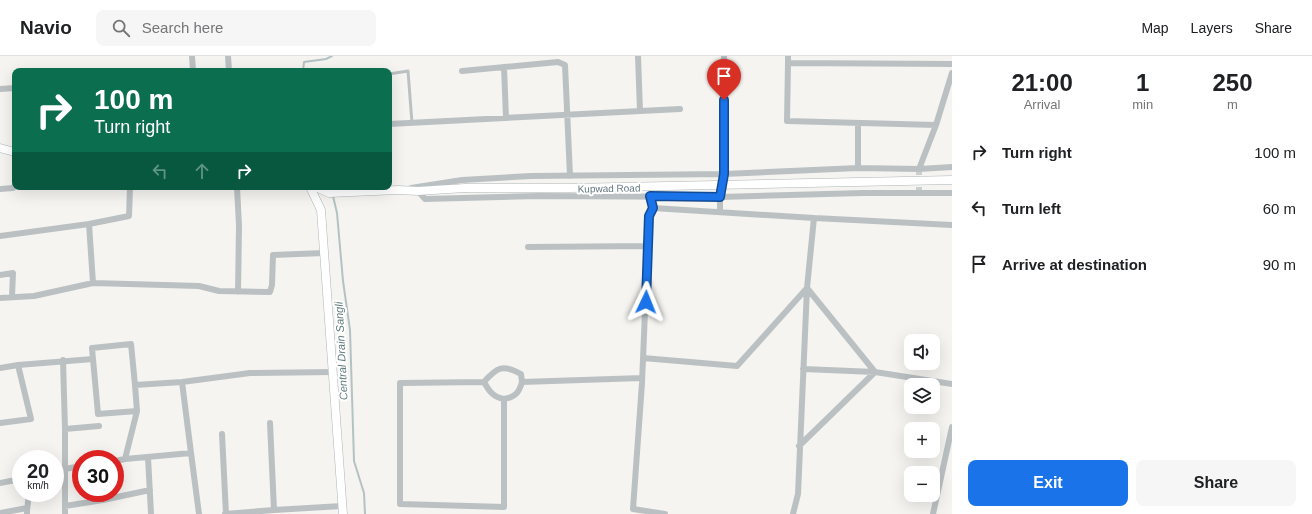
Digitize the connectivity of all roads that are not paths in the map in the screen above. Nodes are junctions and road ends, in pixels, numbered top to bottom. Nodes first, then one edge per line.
1 (192, 56) edge
2 (228, 56) edge
3 (638, 56) edge
4 (724, 56) edge
5 (788, 56) edge
6 (788, 63) junction
7 (952, 64) edge
8 (504, 67) junction
9 (193, 68) edge
10 (230, 68) edge
11 (462, 71) dead end
12 (952, 73) edge
13 (392, 74) edge
14 (12, 88) edge
15 (0, 89) edge
16 (680, 109) dead end
17 (640, 111) junction
18 (567, 115) junction
19 (506, 118) junction
20 (412, 123) junction
21 (858, 123) junction
22 (392, 124) edge
23 (936, 125) junction
24 (0, 148) edge
25 (12, 151) edge
26 (952, 167) edge
27 (858, 168) junction
28 (919, 169) junction
29 (724, 174) junction
30 (570, 176) junction
31 (952, 180) edge
32 (12, 188) edge
33 (0, 189) edge
34 (130, 190) edge
35 (237, 190) edge
36 (311, 190) edge
37 (322, 190) edge
38 (398, 190) junction
39 (418, 191) junction
40 (952, 193) edge
41 (650, 196) junction
42 (720, 197) junction
43 (653, 208) junction
44 (720, 212) junction
45 (814, 218) junction
46 (89, 224) junction
47 (952, 225) edge
48 (0, 236) edge
49 (648, 246) junction
50 (528, 247) dead end
51 (324, 253) junction
52 (0, 275) edge
53 (93, 283) junction
54 (807, 288) junction
55 (238, 292) junction
56 (12, 297) junction
57 (0, 298) edge
58 (643, 358) junction
59 (93, 359) junction
60 (63, 360) junction
61 (18, 365) junction
62 (0, 368) edge
63 (803, 368) junction
64 (333, 372) junction
65 (875, 372) junction
66 (642, 378) junction
67 (182, 382) junction
68 (484, 382) junction
69 (522, 382) junction
70 (952, 384) edge
71 (135, 385) junction
72 (504, 399) junction
73 (137, 411) junction
74 (0, 423) edge
75 (270, 423) dead end
76 (99, 426) dead end
77 (952, 427) edge
78 (65, 429) junction
79 (222, 434) dead end
80 (799, 446) junction
81 (191, 452) junction
82 (148, 457) junction
83 (125, 459) joint
84 (72, 468) edge
85 (65, 469) junction
86 (12, 481) edge
87 (0, 484) edge
88 (150, 490) junction
89 (28, 502) edge
90 (65, 506) junction
91 (274, 510) junction
92 (343, 510) edge
93 (0, 513) edge
94 (27, 513) edge
95 (65, 514) edge
96 (151, 514) edge
97 (199, 514) edge
98 (226, 514) edge
99 (665, 514) edge
100 (793, 514) edge
101 (933, 514) edge

1 - 9 street
2 - 10 street
3 - 17 street
4 - 29 street
5 - 6 street
6 - 7 street
6 - 21 street
8 - 11 street
8 - 18 street
8 - 19 street
12 - 23 street
13 - 20 lane
14 - 15 street
16 - 17 street
17 - 18 street
18 - 19 street
18 - 30 street
19 - 20 street
20 - 22 street
21 - 23 street
21 - 27 street
23 - 28 street
24 - 25 main road
26 - 28 street
27 - 28 street
27 - 29 street
29 - 30 street
29 - 42 street
30 - 38 street
31 - 39 main road, Kupwad Road, bridge
32 - 33 street
34 - 46 street
35 - 55 street
36 - 51 main road
37 - 38 main road, Kupwad Road
38 - 39 main road, Kupwad Road
39 - 41 street
40 - 42 street
41 - 42 street
41 - 43 street
42 - 44 street
43 - 44 street
43 - 49 street
44 - 45 street
45 - 47 street
45 - 54 street
46 - 48 street
46 - 53 street
49 - 50 street
49 - 58 street
51 - 55 street
51 - 64 main road
52 - 56 street
53 - 55 street
53 - 56 street
54 - 58 street
54 - 63 street
54 - 65 street
56 - 57 street
58 - 66 street
59 - 60 street
59 - 71 street
59 - 73 street
60 - 61 street
60 - 78 street
61 - 62 street
61 - 74 street
63 - 65 street
63 - 80 street
64 - 67 street
64 - 92 main road
65 - 70 street
65 - 80 street
66 - 69 street
66 - 99 street
67 - 71 street
67 - 81 street
68 - 69 street
68 - 72 street
68 - 72 street
69 - 72 street
71 - 73 street
73 - 83 street
75 - 91 street
76 - 78 street
77 - 101 street
78 - 85 street
79 - 98 street
80 - 100 street
81 - 82 street
81 - 97 street
82 - 83 street
82 - 88 street
84 - 85 street
85 - 90 street
86 - 87 street
88 - 90 street
88 - 96 street
89 - 94 street
90 - 95 street
91 - 92 street
91 - 98 street
93 - 94 street

